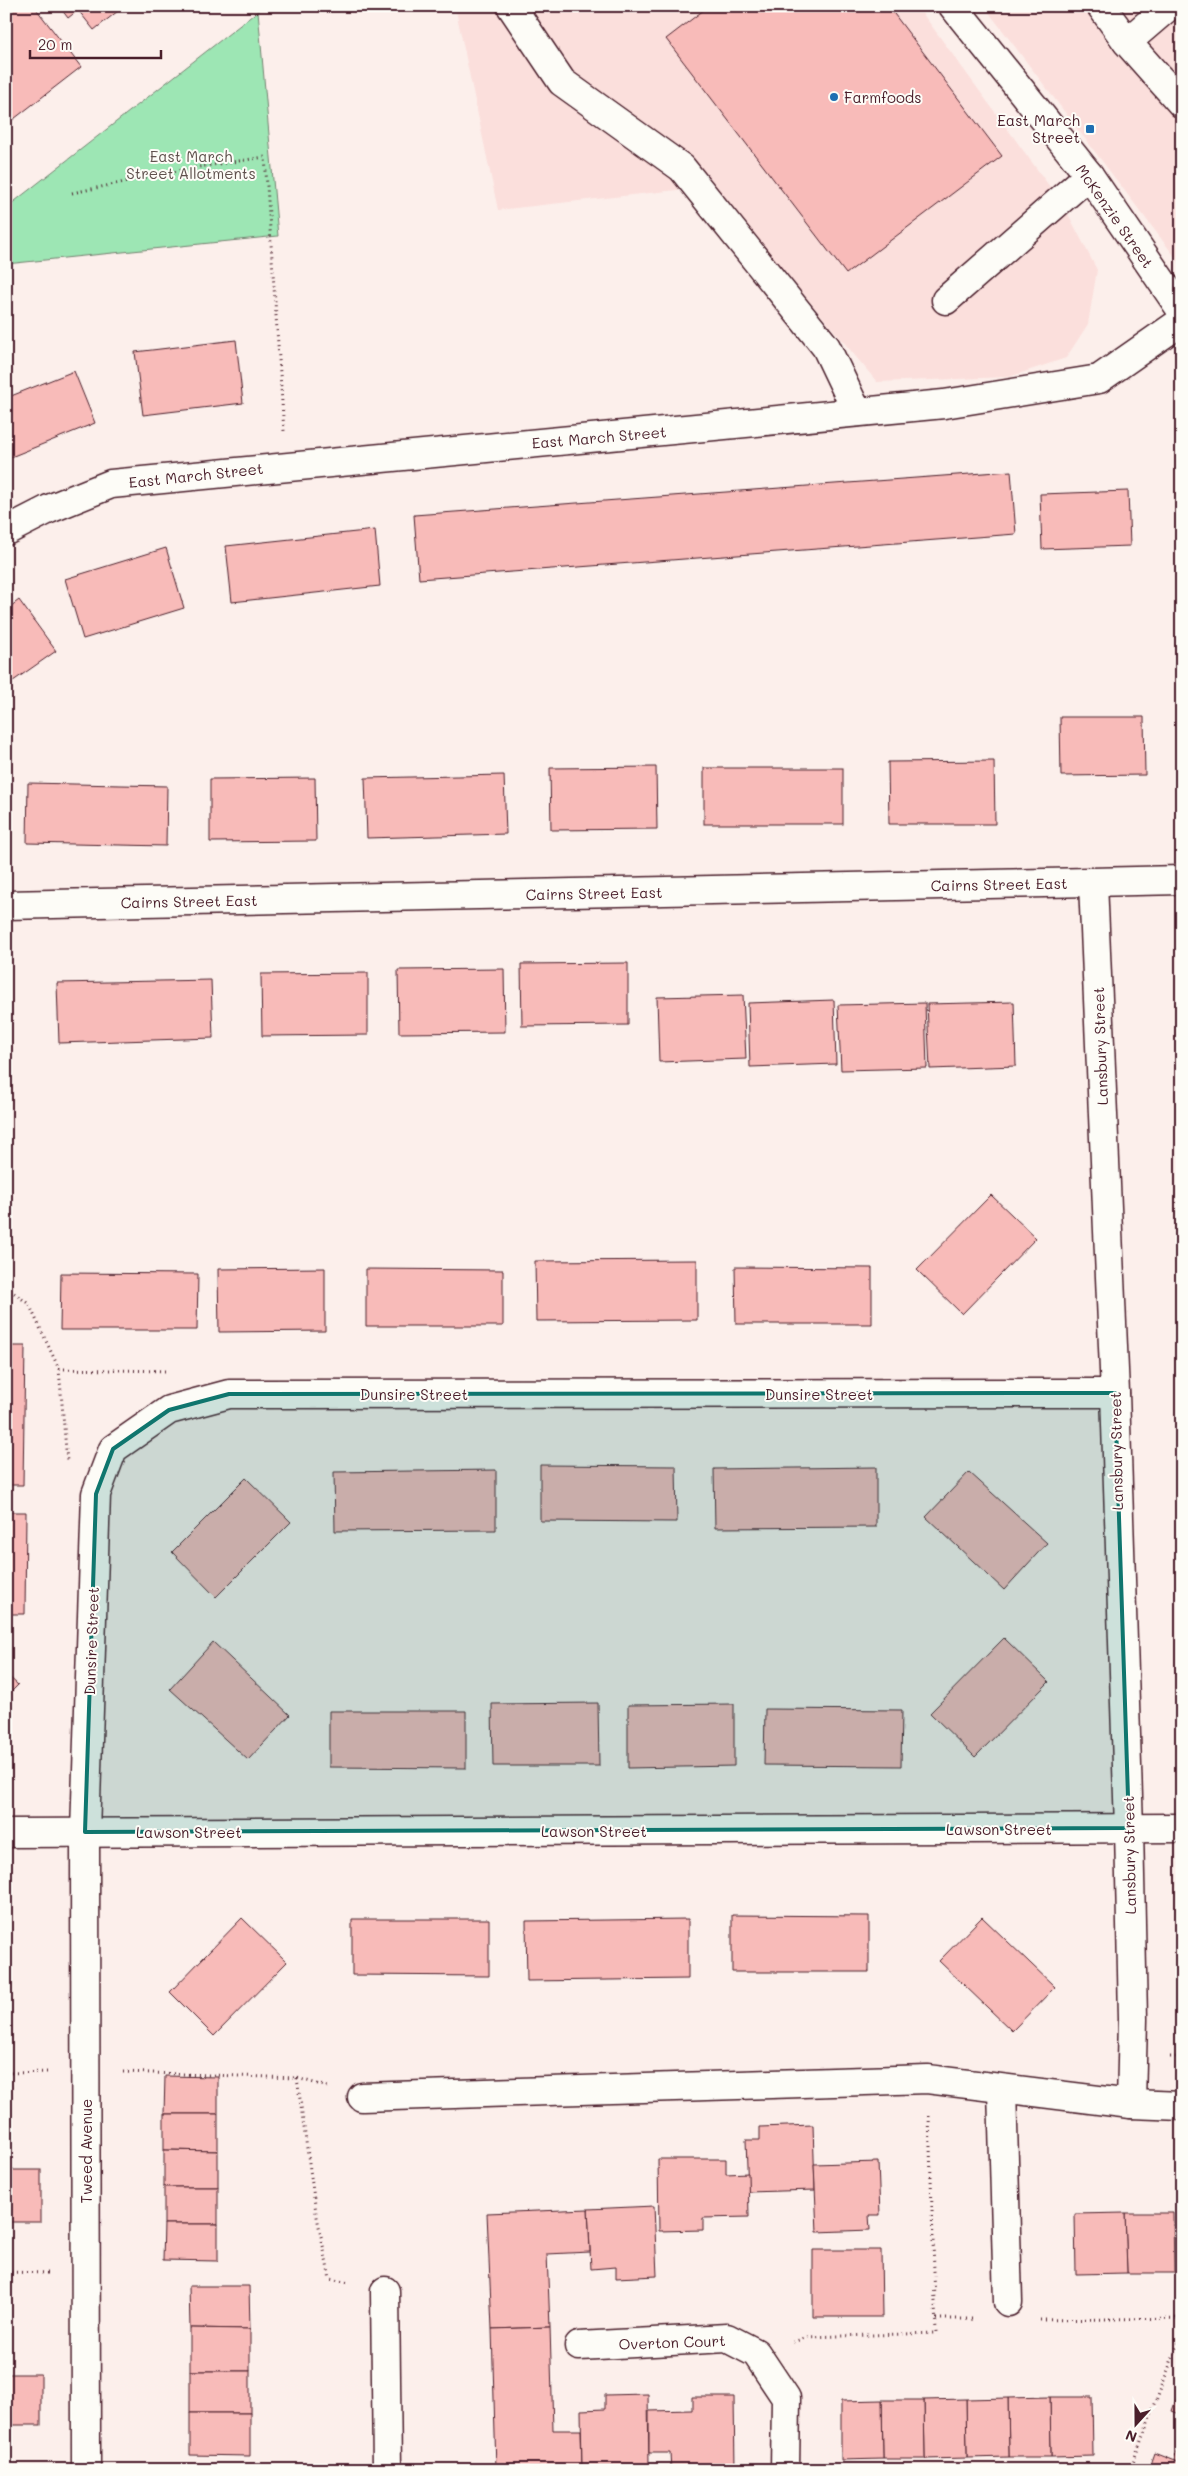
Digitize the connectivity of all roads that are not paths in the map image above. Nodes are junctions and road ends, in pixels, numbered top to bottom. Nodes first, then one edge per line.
1 (511, 6) edge
2 (953, 6) edge
3 (1101, 6) edge
4 (1169, 6) edge
5 (1127, 42) junction
6 (1182, 104) edge
7 (1089, 175) junction
8 (1174, 285) edge
9 (946, 300) dead end
10 (1182, 311) edge
11 (1182, 321) edge
12 (857, 412) junction
13 (6, 530) edge
14 (1182, 880) edge
15 (1093, 883) junction
16 (6, 905) edge
17 (1115, 1393) junction
18 (1129, 1828) junction
19 (1182, 1828) edge
20 (85, 1832) junction
21 (6, 1833) edge
22 (1002, 2089) junction
23 (362, 2096) road end
24 (1131, 2104) junction
25 (1182, 2106) edge
26 (385, 2291) road end
27 (1008, 2302) dead end
28 (579, 2346) dead end
29 (86, 2470) edge
30 (387, 2470) edge
31 (785, 2470) edge

1 - 12 street
2 - 7 street, McKenzie Street
3 - 5 street
4 - 5 street
5 - 6 street
7 - 8 street, McKenzie Street
7 - 9 street
8 - 10 street, McKenzie Street
11 - 12 street, East March Street
12 - 13 street, East March Street
14 - 15 street, Cairns Street East
15 - 16 street, Cairns Street East
15 - 17 street, Lansbury Street
17 - 18 street, Lansbury Street
17 - 20 street, Dunsire Street
18 - 19 street, Lawson Street
18 - 20 street, Lawson Street
18 - 24 street, Lansbury Street
20 - 21 street, Lawson Street
20 - 29 street, Tweed Avenue
22 - 23 street
22 - 24 street
22 - 27 street
24 - 25 street
26 - 30 street
28 - 31 street, Overton Court

